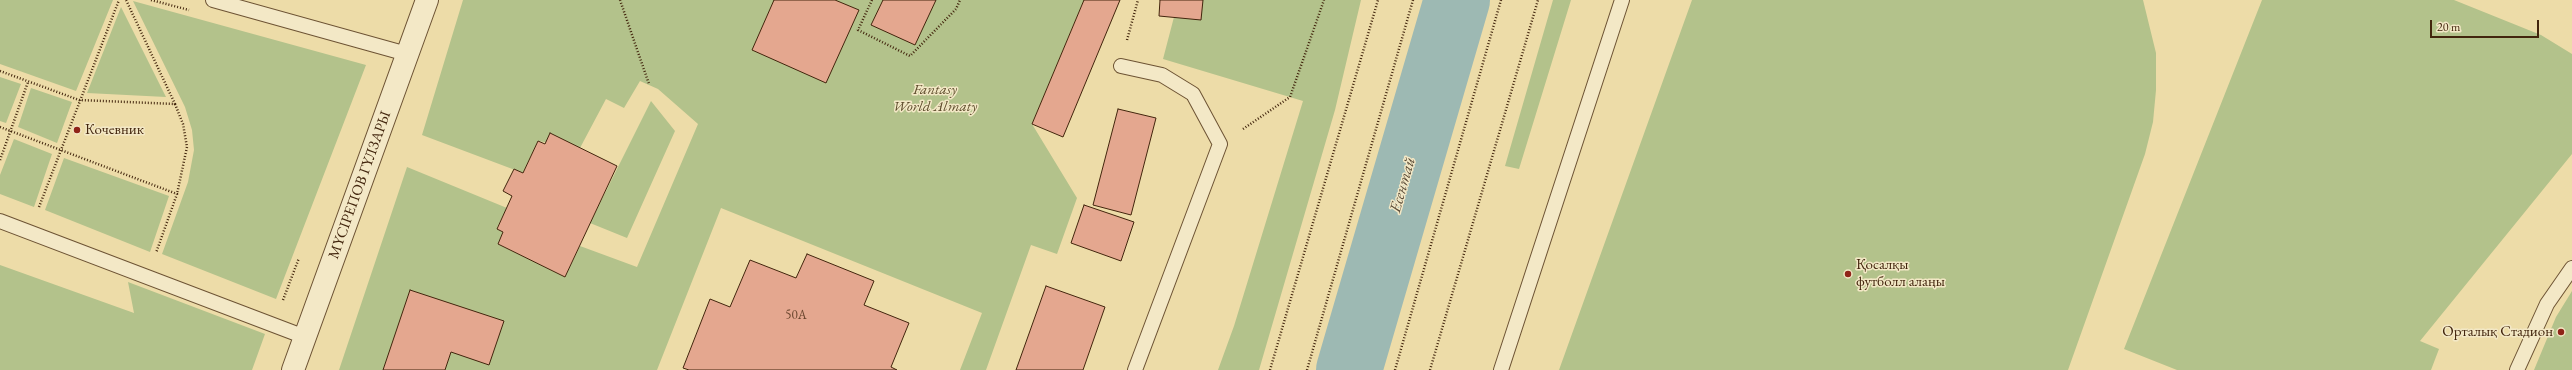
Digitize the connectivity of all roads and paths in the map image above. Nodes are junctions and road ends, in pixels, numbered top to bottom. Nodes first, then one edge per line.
1 (119, 0) edge
2 (126, 0) edge
3 (151, 0) edge
4 (213, 0) edge
5 (427, 0) edge
6 (620, 0) edge
7 (872, 0) edge
8 (960, 0) edge
9 (1138, 0) edge
10 (1324, 0) edge
11 (1378, 0) edge
12 (1414, 0) edge
13 (1501, 0) edge
14 (1538, 0) edge
15 (1622, 0) edge
16 (197, 12) dead end
17 (407, 54) junction
18 (1121, 66) joint
19 (0, 71) edge
20 (28, 82) junction
21 (649, 84) dead end
22 (79, 100) junction
23 (175, 104) junction
24 (0, 127) edge
25 (10, 131) junction
26 (1220, 144) junction
27 (60, 150) junction
28 (0, 160) edge
29 (177, 194) junction
30 (36, 214) dead end
31 (0, 221) edge
32 (300, 254) dead end
33 (154, 259) dead end
34 (2572, 268) edge
35 (280, 307) dead end
36 (305, 336) junction
37 (293, 370) edge
38 (1135, 370) edge
39 (1270, 370) edge
40 (1307, 370) edge
41 (1395, 370) edge
42 (1430, 370) edge
43 (1501, 370) edge
44 (2517, 370) edge

1 - 22 path
2 - 23 path
3 - 16 path
4 - 17 lane
5 - 17 street, МҮСІРЕПОВ ГҮЛЗАРЫ
6 - 21 path
7 - 8 path
9 - 18 path
10 - 26 path
11 - 39 path
12 - 40 path
13 - 41 path
14 - 42 path
15 - 43 lane
17 - 36 street, МҮСІРЕПОВ ГҮЛЗАРЫ
18 - 26 lane
19 - 20 path
20 - 22 path
20 - 25 path
22 - 23 path
22 - 27 path
23 - 29 path
24 - 25 path
25 - 27 path
25 - 28 path
26 - 38 lane
27 - 29 path
27 - 30 path
29 - 33 path
31 - 36 lane
32 - 35 path
34 - 44 lane
36 - 37 street, МҮСІРЕПОВ ГҮЛЗАРЫ

